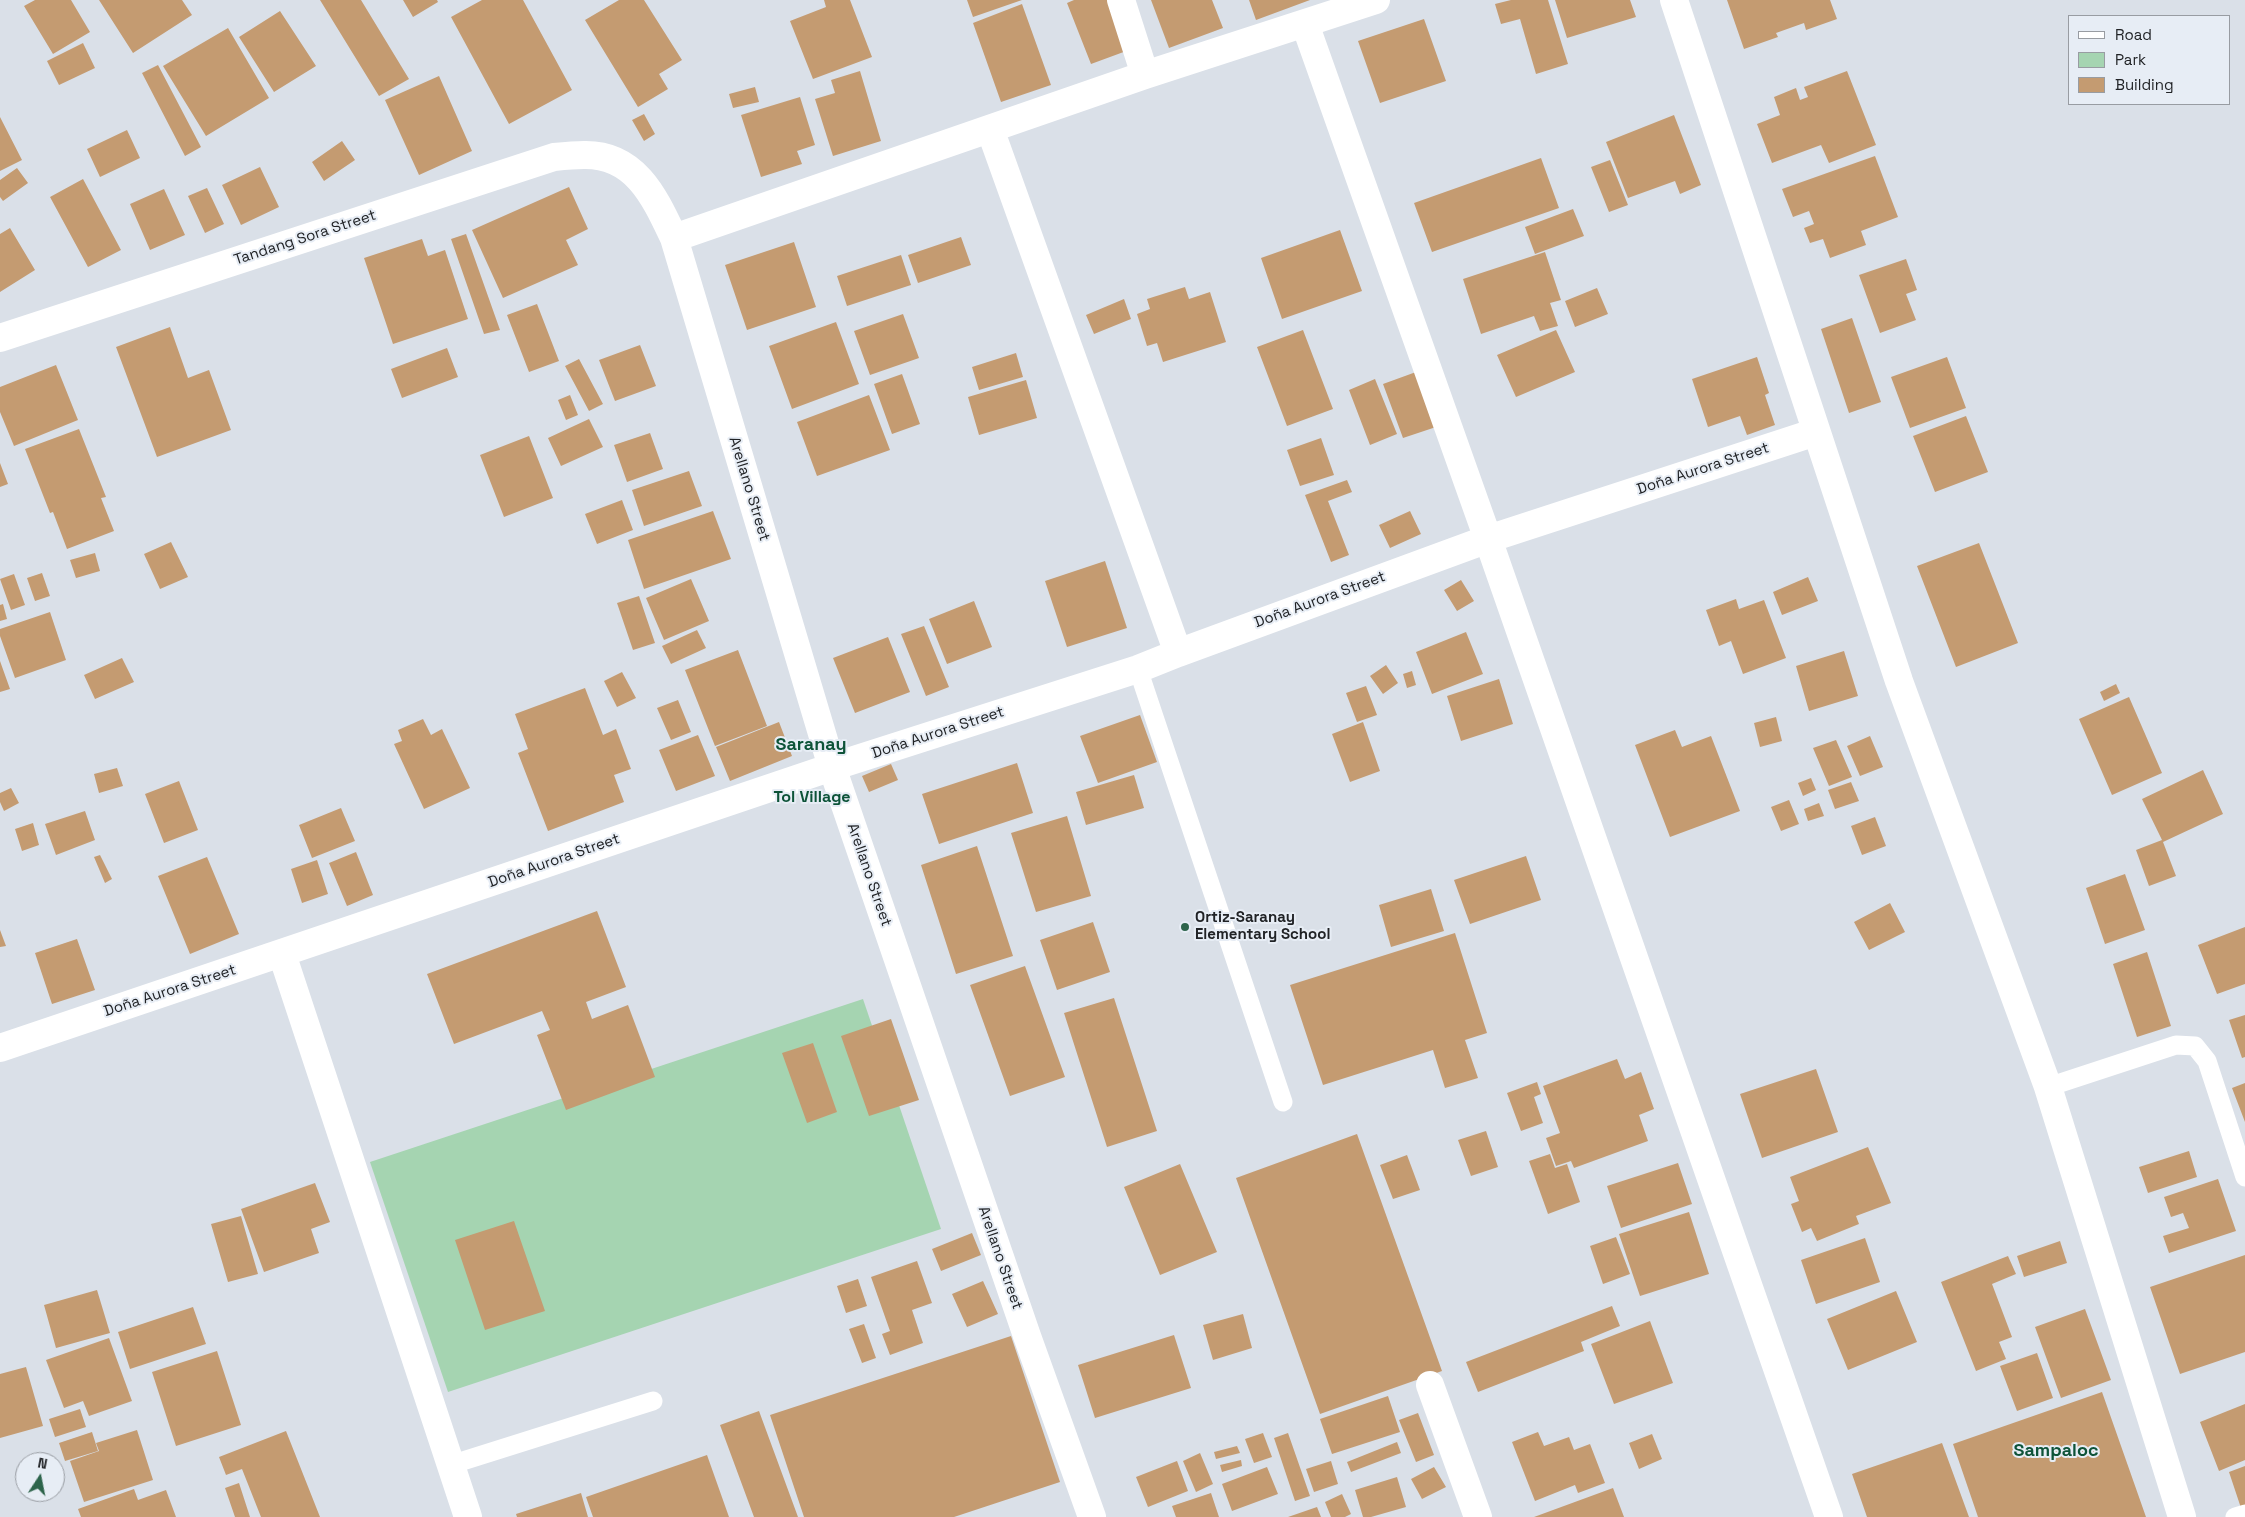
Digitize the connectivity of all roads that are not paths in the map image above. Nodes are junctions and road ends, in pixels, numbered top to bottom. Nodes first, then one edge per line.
1 (1121, 0) edge
2 (1376, 0) edge
3 (1674, 0) edge
4 (1305, 24) junction
5 (1145, 75) junction
6 (990, 129) junction
7 (613, 159) joint
8 (674, 238) junction
9 (0, 338) edge
10 (1816, 432) junction
11 (1488, 539) junction
12 (1178, 653) junction
13 (1138, 669) junction
14 (832, 767) junction
15 (282, 954) junction
16 (0, 1048) edge
17 (2048, 1087) junction
18 (1283, 1102) dead end
19 (2245, 1177) edge
20 (1430, 1385) dead end
21 (653, 1401) dead end
22 (450, 1465) junction
23 (2245, 1514) edge
24 (463, 1516) edge
25 (1092, 1517) edge
26 (1478, 1517) edge
27 (1829, 1517) edge
28 (2182, 1517) edge
29 (2235, 1517) edge

1 - 5 street
2 - 4 street
3 - 10 street
4 - 5 street
4 - 11 street
5 - 6 street
6 - 8 street
6 - 12 street
7 - 8 street, Arellano Street
7 - 9 street, Tandang Sora Street
8 - 14 street, Arellano Street
10 - 11 street, Doña Aurora Street
10 - 17 street
11 - 12 street, Doña Aurora Street
11 - 27 street
12 - 13 street, Doña Aurora Street
13 - 14 street, Doña Aurora Street
13 - 18 lane
14 - 15 street, Doña Aurora Street
14 - 25 street, Arellano Street
15 - 16 street, Doña Aurora Street
15 - 22 street
17 - 19 lane
17 - 28 street
20 - 26 street
21 - 22 lane
22 - 24 street
23 - 29 lane

